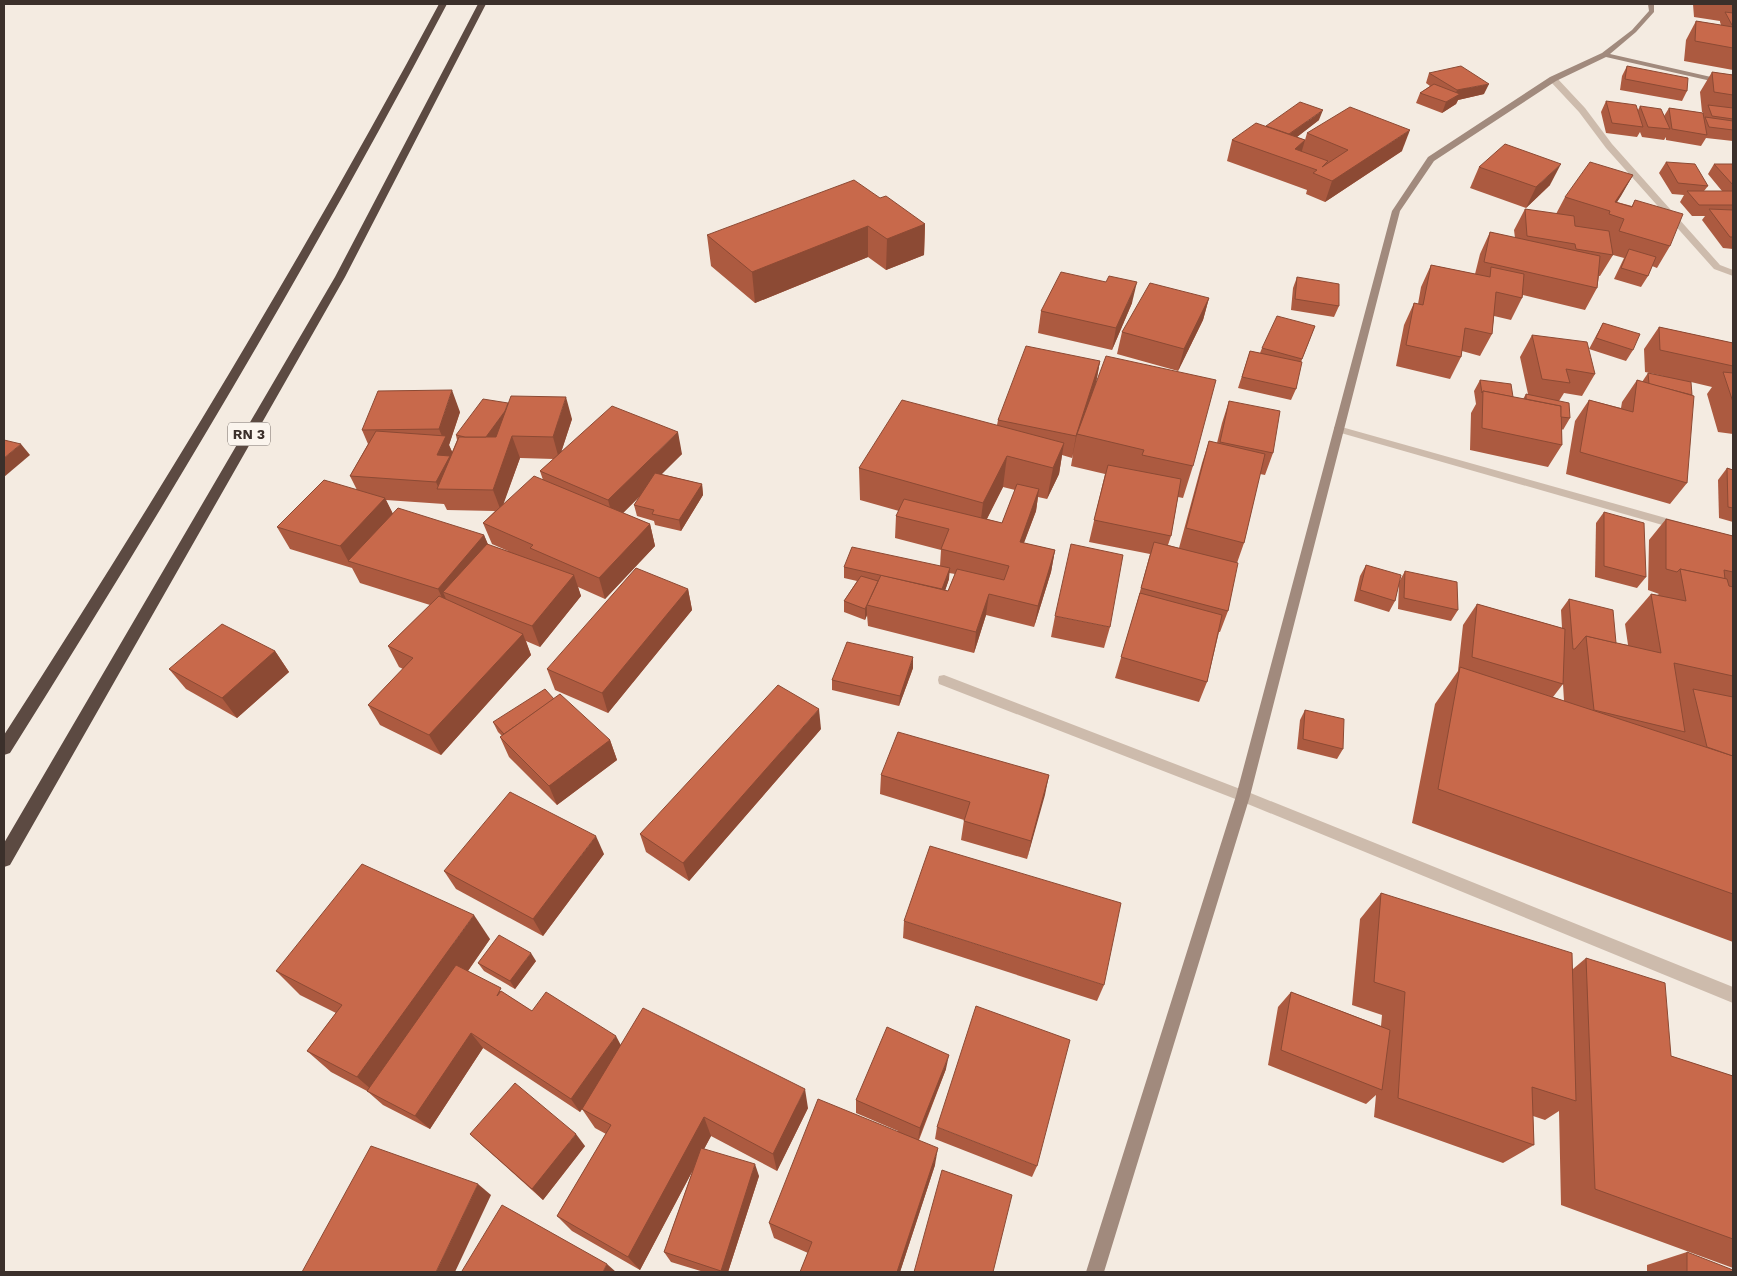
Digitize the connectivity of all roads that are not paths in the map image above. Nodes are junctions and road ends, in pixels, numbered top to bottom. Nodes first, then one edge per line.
1 (443, 4) edge
2 (482, 4) edge
3 (1651, 4) edge
4 (1605, 55) junction
5 (1553, 79) junction
6 (1733, 84) edge
7 (1733, 273) edge
8 (1338, 429) junction
9 (1696, 531) edge
10 (944, 680) dead end
11 (4, 748) edge
12 (1243, 796) junction
13 (4, 859) edge
14 (1733, 995) edge
15 (1095, 1272) edge

1 - 11 highway, RN 3
2 - 13 highway, RN 3
3 - 4 main road
4 - 5 main road
4 - 6 main road
5 - 7 street
5 - 8 main road
8 - 9 street
8 - 12 main road
10 - 12 street
12 - 14 street
12 - 15 main road

